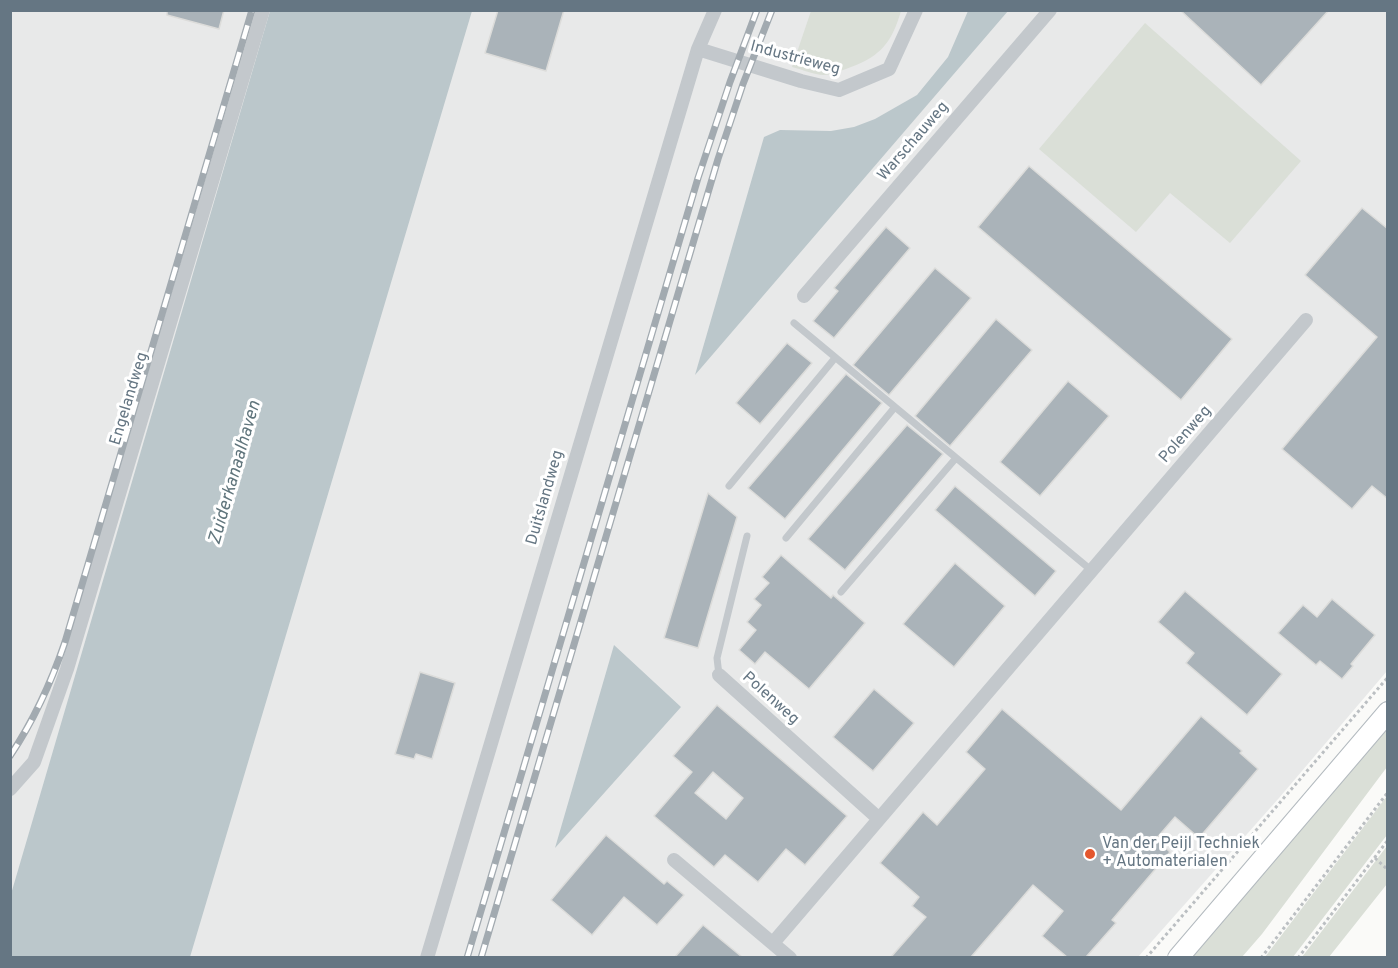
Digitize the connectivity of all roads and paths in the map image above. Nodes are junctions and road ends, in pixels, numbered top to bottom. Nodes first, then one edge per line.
1 (262, 10) edge
2 (715, 10) edge
3 (916, 10) edge
4 (1050, 10) edge
5 (698, 49) junction
6 (804, 296) dead end
7 (1306, 320) dead end
8 (794, 323) dead end
9 (836, 358) junction
10 (895, 407) junction
11 (956, 458) junction
12 (729, 486) dead end
13 (747, 537) dead end
14 (786, 538) dead end
15 (1091, 570) junction
16 (841, 592) dead end
17 (719, 675) joint
18 (1388, 677) edge
19 (1388, 712) edge
20 (10, 789) edge
21 (1388, 792) edge
22 (878, 818) junction
23 (1388, 840) edge
24 (1375, 858) junction
25 (674, 860) dead end
26 (1388, 870) edge
27 (772, 943) junction
28 (427, 957) edge
29 (790, 957) edge
30 (1146, 957) edge
31 (1178, 957) edge
32 (1261, 957) edge
33 (1298, 957) edge

1 - 20 street, Engelandweg
2 - 5 street, Duitslandweg
3 - 5 street, Industrieweg
4 - 6 street, Warschauweg
5 - 28 street, Duitslandweg
7 - 15 street, Polenweg
8 - 9 lane
9 - 10 lane
9 - 12 lane
10 - 11 lane
10 - 14 lane
11 - 15 lane
11 - 16 lane
13 - 17 lane, Polenweg
15 - 22 street, Polenweg
17 - 22 street, Polenweg
18 - 30 path
19 - 31 main road
21 - 32 path
22 - 27 street, Polenweg
23 - 24 path
24 - 26 path
24 - 33 path
25 - 27 street
27 - 29 street

